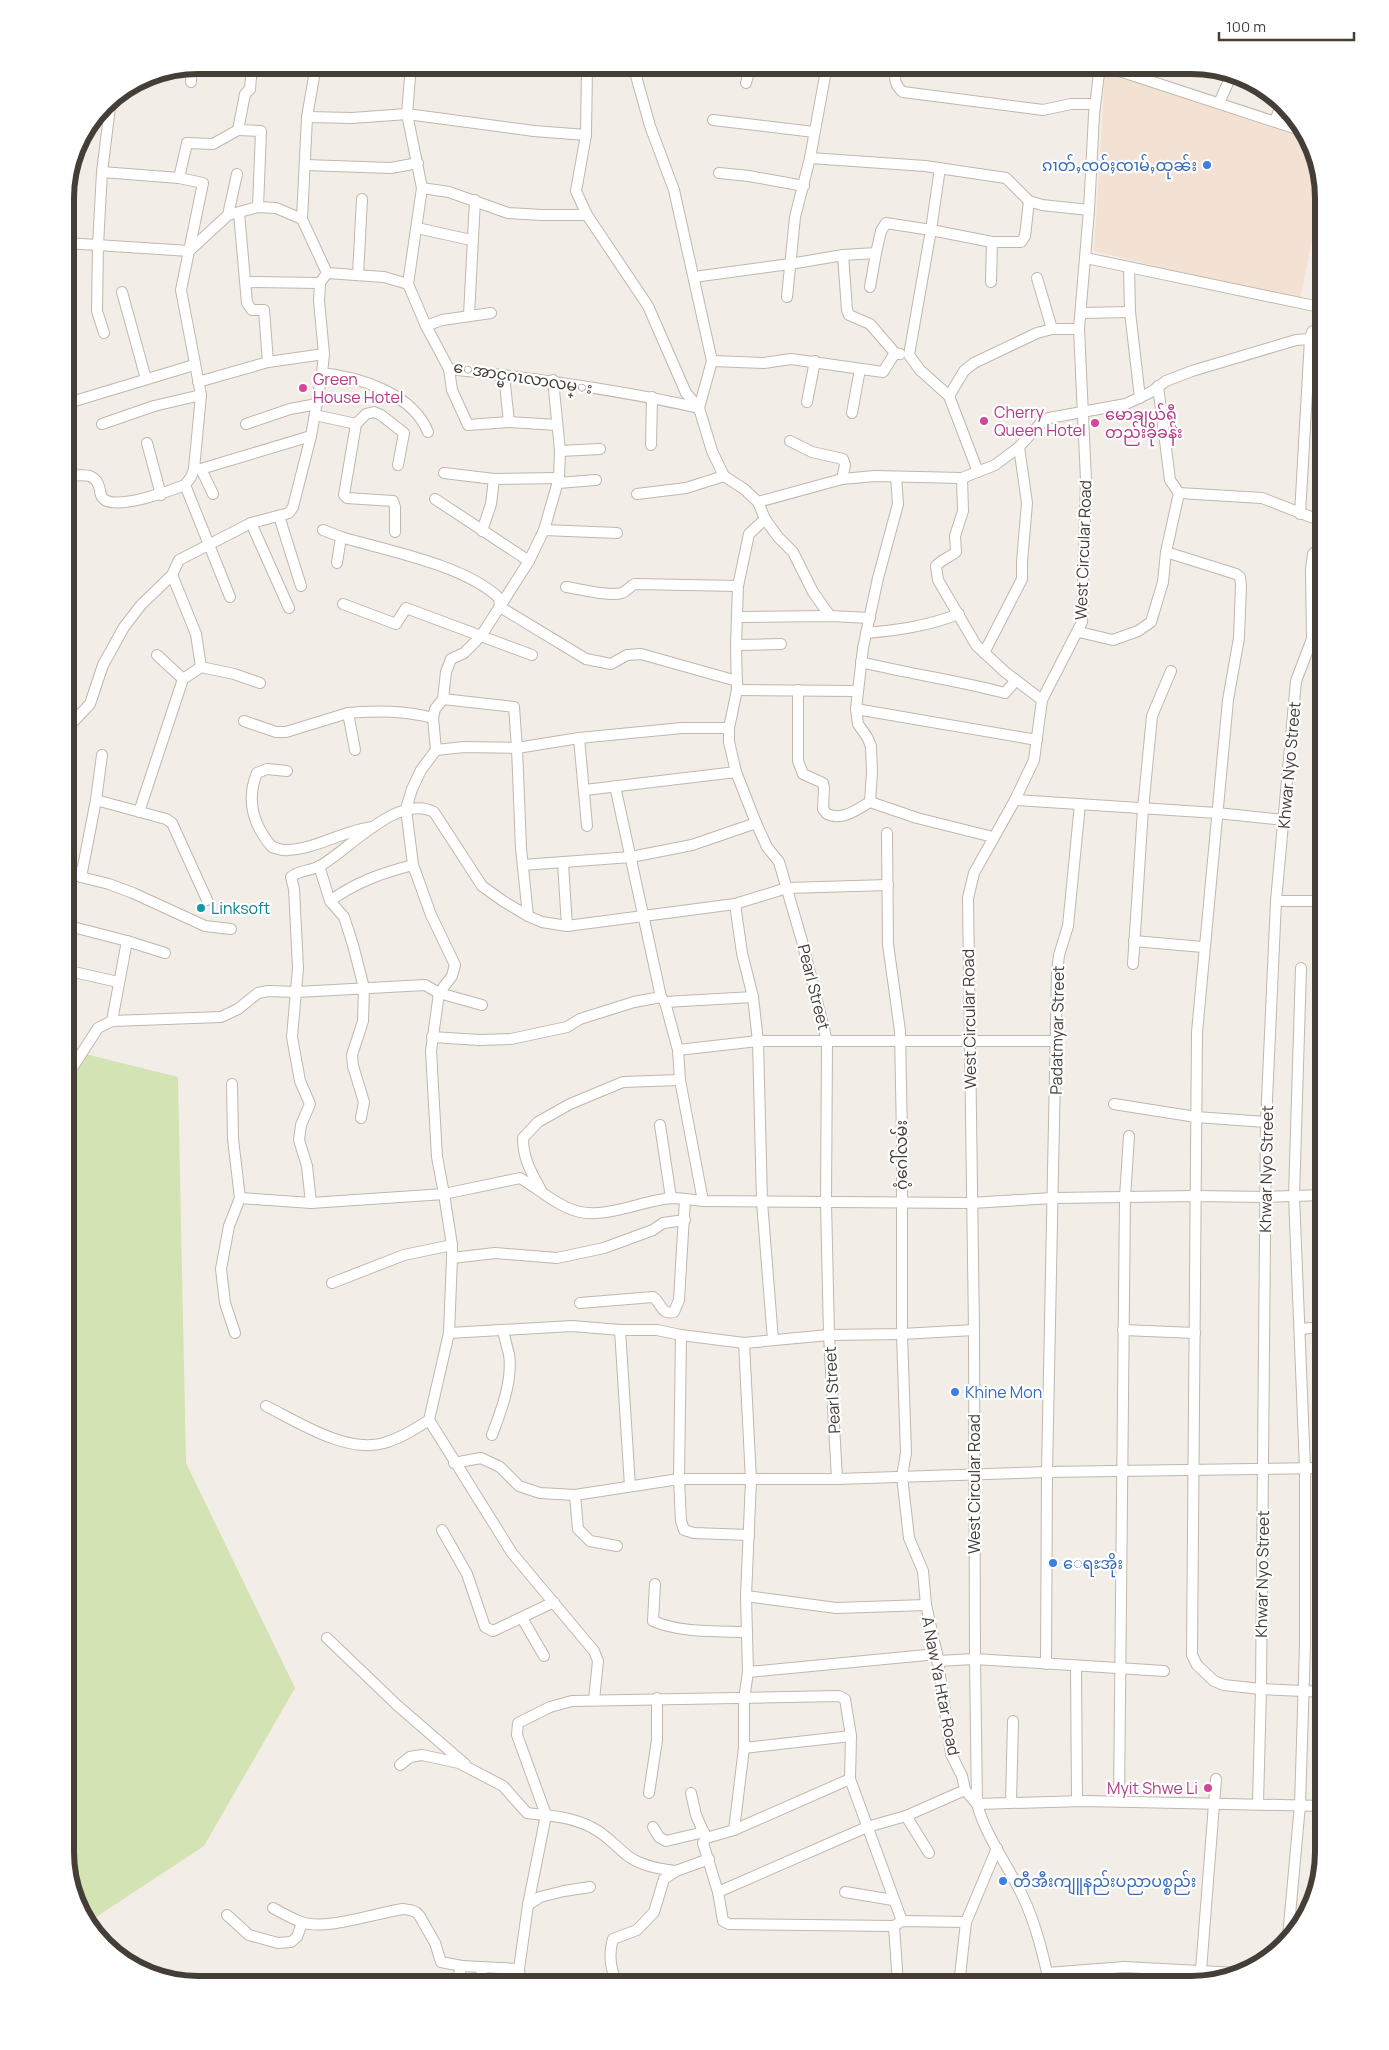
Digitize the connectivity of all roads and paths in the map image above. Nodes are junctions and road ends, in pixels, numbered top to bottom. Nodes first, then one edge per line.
1 (191, 74) edge
2 (251, 74) edge
3 (314, 74) edge
4 (410, 74) edge
5 (587, 74) edge
6 (636, 74) edge
7 (749, 74) edge
8 (825, 74) edge
9 (895, 74) edge
10 (1099, 74) edge
11 (1128, 74) edge
12 (1229, 80) edge
13 (191, 82) dead end
14 (746, 84) dead end
15 (1219, 103) junction
16 (1095, 104) junction
17 (110, 110) edge
18 (1279, 111) edge
19 (407, 114) junction
20 (307, 117) junction
21 (713, 120) dead end
22 (1275, 121) junction
23 (1294, 128) edge
24 (238, 130) junction
25 (814, 132) junction
26 (586, 135) junction
27 (810, 158) junction
28 (418, 163) junction
29 (304, 165) junction
30 (940, 168) junction
31 (102, 172) junction
32 (720, 172) dead end
33 (237, 174) dead end
34 (179, 178) junction
35 (804, 186) junction
36 (422, 188) junction
37 (362, 199) dead end
38 (475, 200) junction
39 (1029, 201) junction
40 (258, 207) junction
41 (1089, 210) junction
42 (240, 213) junction
43 (228, 215) junction
44 (587, 215) junction
45 (302, 219) junction
46 (417, 228) junction
47 (931, 230) junction
48 (471, 240) junction
49 (992, 242) junction
50 (74, 244) edge
51 (98, 245) junction
52 (189, 251) junction
53 (876, 253) junction
54 (843, 255) junction
55 (1086, 258) junction
56 (790, 264) junction
57 (1129, 267) junction
58 (327, 273) junction
59 (358, 275) junction
60 (694, 277) junction
61 (1037, 278) dead end
62 (246, 282) junction
63 (320, 282) junction
64 (991, 282) dead end
65 (408, 284) junction
66 (870, 287) dead end
67 (122, 292) dead end
68 (788, 297) dead end
69 (1315, 306) edge
70 (1130, 312) junction
71 (491, 313) dead end
72 (1081, 313) junction
73 (468, 315) junction
74 (426, 326) junction
75 (1052, 329) junction
76 (1079, 329) junction
77 (1315, 330) edge
78 (104, 333) dead end
79 (1310, 339) junction
80 (895, 353) junction
81 (324, 354) junction
82 (909, 355) junction
83 (712, 361) junction
84 (268, 362) junction
85 (816, 362) junction
86 (194, 366) junction
87 (449, 369) junction
88 (860, 369) junction
89 (322, 373) junction
90 (504, 375) junction
91 (146, 379) junction
92 (553, 380) junction
93 (198, 382) junction
94 (1158, 386) junction
95 (201, 395) junction
96 (949, 396) junction
97 (652, 397) junction
98 (1140, 398) junction
99 (74, 401) edge
100 (807, 402) dead end
101 (317, 404) junction
102 (699, 408) junction
103 (852, 413) dead end
104 (1083, 413) junction
105 (315, 415) junction
106 (509, 422) junction
107 (102, 424) dead end
108 (246, 424) dead end
109 (356, 424) junction
110 (557, 425) junction
111 (428, 432) dead end
112 (311, 436) junction
113 (790, 441) dead end
114 (147, 443) dead end
115 (651, 445) dead end
116 (1019, 447) junction
117 (600, 449) dead end
118 (560, 451) junction
119 (398, 465) dead end
120 (198, 469) junction
121 (978, 472) junction
122 (444, 473) dead end
123 (74, 476) edge
124 (724, 476) junction
125 (896, 477) junction
126 (962, 478) junction
127 (494, 479) junction
128 (558, 480) junction
129 (596, 480) dead end
130 (842, 480) junction
131 (185, 485) junction
132 (1179, 493) junction
133 (212, 494) dead end
134 (638, 494) dead end
135 (161, 495) junction
136 (435, 499) dead end
137 (758, 502) junction
138 (1300, 514) junction
139 (279, 516) junction
140 (766, 519) junction
141 (1315, 519) edge
142 (251, 524) junction
143 (323, 530) dead end
144 (482, 530) junction
145 (544, 530) junction
146 (395, 532) dead end
147 (617, 533) dead end
148 (341, 537) junction
149 (207, 544) junction
150 (1166, 552) junction
151 (1315, 552) edge
152 (529, 561) junction
153 (337, 563) dead end
154 (172, 575) junction
155 (301, 586) dead end
156 (738, 586) junction
157 (566, 587) dead end
158 (230, 597) dead end
159 (343, 604) dead end
160 (500, 607) junction
161 (289, 608) dead end
162 (959, 614) junction
163 (830, 616) junction
164 (738, 617) junction
165 (870, 618) junction
166 (1079, 632) junction
167 (866, 633) junction
168 (481, 636) junction
169 (781, 644) dead end
170 (736, 645) junction
171 (984, 653) junction
172 (532, 654) dead end
173 (156, 655) dead end
174 (861, 662) junction
175 (201, 667) junction
176 (1170, 671) dead end
177 (183, 679) junction
178 (1016, 680) junction
179 (260, 682) dead end
180 (737, 686) junction
181 (798, 690) junction
182 (858, 692) junction
183 (443, 698) junction
184 (1042, 700) junction
185 (856, 709) junction
186 (348, 713) junction
187 (74, 718) edge
188 (433, 718) junction
189 (244, 721) dead end
190 (729, 728) junction
191 (579, 738) junction
192 (1036, 740) junction
193 (517, 748) junction
194 (355, 750) dead end
195 (436, 750) junction
196 (102, 756) dead end
197 (287, 771) dead end
198 (736, 772) junction
199 (615, 786) junction
200 (585, 790) junction
201 (96, 800) junction
202 (1015, 800) junction
203 (870, 802) junction
204 (1080, 804) junction
205 (406, 808) junction
206 (1143, 808) junction
207 (138, 812) junction
208 (1217, 814) junction
209 (1284, 820) junction
210 (756, 823) junction
211 (587, 826) dead end
212 (374, 827) junction
213 (887, 833) dead end
214 (993, 838) junction
215 (631, 857) junction
216 (563, 863) junction
217 (413, 865) junction
218 (523, 865) junction
219 (319, 866) junction
220 (74, 870) edge
221 (81, 877) junction
222 (888, 884) junction
223 (787, 888) junction
224 (207, 900) dead end
225 (330, 901) junction
226 (1276, 901) junction
227 (1315, 901) edge
228 (735, 904) junction
229 (528, 916) junction
230 (642, 917) junction
231 (566, 926) junction
232 (74, 928) edge
233 (231, 929) dead end
234 (127, 941) junction
235 (1134, 941) junction
236 (1204, 947) junction
237 (165, 953) dead end
238 (1133, 964) dead end
239 (1301, 968) dead end
240 (74, 972) edge
241 (118, 982) junction
242 (364, 988) junction
243 (297, 992) junction
244 (439, 993) junction
245 (753, 997) junction
246 (663, 1000) junction
247 (482, 1005) dead end
248 (112, 1021) junction
249 (432, 1037) junction
250 (900, 1040) junction
251 (970, 1040) junction
252 (758, 1041) junction
253 (827, 1041) junction
254 (1056, 1041) junction
255 (678, 1050) junction
256 (74, 1065) edge
257 (680, 1080) junction
258 (232, 1084) dead end
259 (1114, 1104) dead end
260 (1196, 1116) junction
261 (361, 1118) dead end
262 (1266, 1122) junction
263 (660, 1126) dead end
264 (1129, 1136) dead end
265 (541, 1190) junction
266 (444, 1194) junction
267 (1315, 1195) edge
268 (1196, 1196) junction
269 (1294, 1196) junction
270 (1124, 1197) junction
271 (1264, 1197) junction
272 (240, 1198) junction
273 (671, 1198) junction
274 (1053, 1198) junction
275 (685, 1199) junction
276 (703, 1201) junction
277 (312, 1202) junction
278 (762, 1202) junction
279 (826, 1202) junction
280 (901, 1202) junction
281 (971, 1203) junction
282 (685, 1220) junction
283 (452, 1245) junction
284 (452, 1258) junction
285 (332, 1283) dead end
286 (580, 1303) dead end
287 (1315, 1327) edge
288 (1300, 1328) junction
289 (620, 1330) junction
290 (974, 1330) junction
291 (1123, 1330) junction
292 (503, 1331) junction
293 (235, 1333) dead end
294 (449, 1333) junction
295 (1195, 1333) junction
296 (829, 1334) junction
297 (902, 1334) junction
298 (682, 1335) junction
299 (773, 1340) junction
300 (744, 1343) junction
301 (266, 1406) dead end
302 (429, 1420) junction
303 (492, 1435) dead end
304 (454, 1463) junction
305 (1305, 1468) junction
306 (1315, 1468) edge
307 (1194, 1469) junction
308 (1264, 1469) junction
309 (1121, 1471) junction
310 (1047, 1472) junction
311 (974, 1474) junction
312 (902, 1476) junction
313 (679, 1479) junction
314 (837, 1479) junction
315 (751, 1480) junction
316 (630, 1486) junction
317 (575, 1495) junction
318 (442, 1530) dead end
319 (749, 1535) junction
320 (617, 1546) dead end
321 (655, 1584) dead end
322 (746, 1596) junction
323 (554, 1602) junction
324 (926, 1605) junction
325 (522, 1618) junction
326 (746, 1632) junction
327 (327, 1638) dead end
328 (544, 1656) dead end
329 (937, 1657) junction
330 (974, 1659) junction
331 (1046, 1664) junction
332 (1076, 1666) junction
333 (1122, 1667) junction
334 (1164, 1671) dead end
335 (748, 1672) junction
336 (1261, 1689) junction
337 (1303, 1691) junction
338 (1315, 1692) edge
339 (657, 1698) junction
340 (744, 1699) junction
341 (594, 1700) junction
342 (1013, 1721) dead end
343 (851, 1736) junction
344 (744, 1748) junction
345 (400, 1765) dead end
346 (470, 1768) junction
347 (850, 1779) junction
348 (1216, 1780) dead end
349 (965, 1790) junction
350 (649, 1793) dead end
351 (691, 1793) dead end
352 (1077, 1801) junction
353 (1011, 1802) junction
354 (1119, 1802) junction
355 (1214, 1803) junction
356 (1258, 1803) junction
357 (977, 1804) junction
358 (1300, 1805) junction
359 (1315, 1806) edge
360 (546, 1816) junction
361 (906, 1816) junction
362 (867, 1826) junction
363 (654, 1827) dead end
364 (734, 1830) junction
365 (705, 1835) junction
366 (997, 1848) junction
367 (929, 1853) dead end
368 (708, 1860) junction
369 (676, 1871) junction
370 (590, 1887) dead end
371 (718, 1892) junction
372 (845, 1892) dead end
373 (893, 1900) junction
374 (528, 1905) junction
375 (273, 1908) dead end
376 (227, 1915) dead end
377 (302, 1922) junction
378 (966, 1922) junction
379 (898, 1924) junction
380 (1289, 1929) edge
381 (462, 1966) junction
382 (483, 1968) junction
383 (519, 1969) junction
384 (1200, 1971) junction
385 (1222, 1972) edge
386 (1047, 1973) junction
387 (1200, 1975) edge
388 (458, 1976) edge
389 (481, 1976) edge
390 (519, 1976) edge
391 (614, 1976) edge
392 (898, 1976) edge
393 (959, 1976) edge
394 (1048, 1976) edge

1 - 13 street
2 - 24 street
3 - 20 street
4 - 19 street
5 - 26 street
6 - 60 street
7 - 14 street
8 - 25 street
9 - 16 street
10 - 16 street, West Circular Road
11 - 15 street
12 - 15 street
15 - 22 street
16 - 41 street, West Circular Road
17 - 31 street
18 - 22 street
19 - 20 street
19 - 26 street
19 - 28 street
20 - 29 street
21 - 25 street
22 - 23 street
24 - 34 street
24 - 40 street
25 - 27 street
26 - 44 street
27 - 30 street
27 - 35 street
28 - 29 street
28 - 36 street
29 - 45 street
30 - 39 street
30 - 47 street
31 - 34 street
31 - 51 street
32 - 35 street
33 - 43 street
34 - 52 street
35 - 56 street
36 - 38 street
36 - 46 street
37 - 59 street
38 - 44 street
38 - 48 street
39 - 41 street
39 - 49 street
40 - 42 street
40 - 45 street
41 - 55 street, West Circular Road
42 - 43 street
42 - 62 street
43 - 52 street
44 - 102 street
45 - 58 street
46 - 48 street
46 - 65 street
47 - 49 street
47 - 53 street
47 - 82 street
48 - 73 street
49 - 64 street
50 - 51 street
51 - 52 street
51 - 78 street
52 - 86 street
53 - 54 street
53 - 66 street
54 - 56 street
54 - 80 street
55 - 57 street
55 - 72 street, West Circular Road
56 - 60 street
56 - 68 street
57 - 69 street
57 - 70 street
58 - 59 street
58 - 63 street
59 - 65 street
60 - 83 street
61 - 75 street
62 - 63 street
62 - 84 street
63 - 81 street
65 - 74 street, ေအာင္မဂၤလာလမ္း
67 - 91 street
70 - 72 street
70 - 98 street
71 - 73 street
72 - 76 street, West Circular Road
73 - 74 street
74 - 87 street, ေအာင္မဂၤလာလမ္း
75 - 76 street
75 - 96 street
76 - 104 street, West Circular Road
77 - 79 street
79 - 94 street
79 - 138 street
80 - 82 street
80 - 88 street
81 - 84 street
81 - 89 street
82 - 96 street
83 - 85 street
83 - 102 street
84 - 93 street
85 - 88 street
85 - 100 street
86 - 91 street
86 - 93 street
87 - 90 street, ေအာင္မဂၤလာလမ္း
87 - 106 street
88 - 103 street
89 - 101 street
89 - 111 street
90 - 92 street, ေအာင္မဂၤလာလမ္း
90 - 106 street
91 - 99 street
92 - 97 street, ေအာင္မဂၤလာလမ္း
92 - 110 street
93 - 95 street
94 - 98 street
94 - 132 street
95 - 107 street
95 - 120 street
96 - 121 street
97 - 102 street, ေအာင္မဂၤလာလမ္း
97 - 115 street
98 - 104 street
101 - 105 street
101 - 108 street
102 - 124 street
104 - 116 street
104 - 166 street, West Circular Road
105 - 109 street
105 - 112 street
106 - 110 street
109 - 119 street
109 - 146 street
110 - 118 street
112 - 120 street
112 - 139 street
113 - 130 street
114 - 135 street
116 - 121 street
116 - 171 street
117 - 118 street
118 - 128 street
120 - 131 street
120 - 133 street
121 - 126 street
122 - 127 street
123 - 135 street
124 - 134 street
124 - 137 street
125 - 126 street
125 - 130 street
125 - 165 street
126 - 162 street
127 - 128 street
127 - 144 street
128 - 129 street
128 - 145 street
130 - 137 street
131 - 135 street
131 - 149 street
132 - 138 street
132 - 150 street
136 - 144 street
137 - 140 street
138 - 141 street
139 - 142 street
139 - 155 street
140 - 156 street, Pearl Street
140 - 163 street
142 - 149 street
142 - 161 street
143 - 148 street
144 - 152 street
145 - 147 street
145 - 152 street
148 - 153 street
148 - 160 street
149 - 154 street
149 - 158 street
150 - 166 street
150 - 208 street
151 - 209 street, Khwar Nyo Street
152 - 160 street
154 - 175 street
154 - 187 street
156 - 157 street
156 - 164 street, Pearl Street
159 - 168 street
160 - 168 street
160 - 180 street
162 - 167 street
162 - 171 street
163 - 164 street
163 - 165 street
164 - 170 street, Pearl Street
165 - 167 street
166 - 184 street, West Circular Road
167 - 174 street
168 - 172 street
168 - 183 street
169 - 170 street
170 - 180 street, Pearl Street
171 - 178 street
173 - 177 street
174 - 178 street
174 - 182 street
175 - 177 street
175 - 179 street
176 - 206 street
177 - 207 street
178 - 184 street
180 - 181 street
180 - 190 street, Pearl Street
181 - 182 street
181 - 203 street
182 - 185 street
183 - 188 street
183 - 193 street
184 - 192 street, West Circular Road
185 - 192 street
185 - 203 street
186 - 188 street
186 - 189 street
186 - 194 street
188 - 195 street
190 - 191 street
190 - 198 street, Pearl Street
191 - 193 street
191 - 200 street
192 - 202 street, West Circular Road
193 - 195 street
193 - 218 street
195 - 205 street
196 - 201 street
197 - 212 street
198 - 199 street
198 - 210 street, Pearl Street
199 - 200 street
199 - 215 street
200 - 211 street
201 - 207 street
201 - 221 street
202 - 204 street
202 - 214 street, West Circular Road
203 - 214 street
204 - 206 street
204 - 254 street, Padatmyar Street
205 - 212 street
205 - 217 street
205 - 229 street
206 - 208 street
206 - 235 street
207 - 224 street
208 - 209 street
208 - 236 street
209 - 226 street, Khwar Nyo Street
210 - 215 street
210 - 223 street, Pearl Street
212 - 219 street
213 - 222 street, ဂံ့ဂေါ်လမ်း
214 - 251 street, West Circular Road
215 - 216 street
215 - 230 street
216 - 218 street
216 - 231 street
217 - 225 street
217 - 244 street
218 - 229 street
219 - 225 street
219 - 243 street
220 - 221 street
221 - 233 street
222 - 223 street
222 - 250 street, ဂံ့ဂေါ်လမ်း
223 - 228 street
223 - 253 street, Pearl Street
225 - 242 street
226 - 227 street
226 - 262 street, Khwar Nyo Street
228 - 230 street
228 - 245 street
229 - 231 street
230 - 231 street
230 - 246 street
232 - 234 street
234 - 237 street
234 - 241 street
235 - 236 street
235 - 238 street
236 - 260 street
239 - 269 street
240 - 241 street
241 - 248 street
242 - 243 street
242 - 244 street
242 - 261 street
243 - 248 street
243 - 277 street
244 - 247 street
244 - 249 street
245 - 246 street
245 - 252 street
246 - 249 street
246 - 255 street
248 - 256 street
249 - 266 street
250 - 251 street
250 - 253 street
250 - 280 street, ဂံ့ဂေါ်လမ်း
251 - 254 street
251 - 281 street, West Circular Road
252 - 253 street
252 - 255 street
252 - 278 street
253 - 279 street, Pearl Street
254 - 274 street, Padatmyar Street
255 - 257 street
257 - 265 street
257 - 276 street
258 - 272 street
259 - 260 street
260 - 262 street
260 - 268 street
262 - 271 street, Khwar Nyo Street
263 - 273 street
264 - 270 street
265 - 266 street
265 - 273 street
266 - 277 street
266 - 283 street
267 - 269 street
268 - 270 street
268 - 271 street
268 - 295 street
269 - 271 street
269 - 288 street
270 - 274 street
270 - 291 street
271 - 308 street, Khwar Nyo Street
272 - 277 street
272 - 293 street
273 - 275 street
274 - 281 street
274 - 310 street, Padatmyar Street
275 - 276 street
275 - 282 street
276 - 278 street
278 - 279 street
278 - 299 street
279 - 280 street
279 - 296 street, Pearl Street
280 - 281 street
280 - 297 street, ဂံ့ဂေါ်လမ်း
281 - 290 street, West Circular Road
282 - 284 street
282 - 286 street
283 - 284 street
283 - 285 street
284 - 294 street
287 - 288 street
288 - 305 street
289 - 292 street
289 - 298 street
289 - 316 street
290 - 297 street
290 - 311 street, West Circular Road
291 - 295 street
291 - 309 street
292 - 294 street
292 - 303 street
294 - 302 street
295 - 307 street
296 - 297 street
296 - 299 street
296 - 314 street, Pearl Street
297 - 312 street, ဂံ့ဂေါ်လမ်း
298 - 300 street
298 - 313 street
299 - 300 street
300 - 315 street
301 - 302 street
302 - 304 street
304 - 317 street
304 - 323 street
305 - 306 street
305 - 308 street
305 - 337 street
307 - 308 street
307 - 309 street
307 - 336 street
308 - 336 street, Khwar Nyo Street
309 - 310 street
309 - 333 street
310 - 311 street
310 - 331 street, Padatmyar Street
311 - 312 street
311 - 330 street, West Circular Road
312 - 314 street
312 - 324 street, A Naw Ya Htar Road
313 - 315 street
313 - 316 street
313 - 319 street
314 - 315 street
315 - 319 street
316 - 317 street
317 - 320 street
318 - 325 street
319 - 322 street
321 - 326 street
322 - 324 street
322 - 326 street
323 - 325 street
323 - 341 street
324 - 329 street, A Naw Ya Htar Road
325 - 328 street
326 - 335 street
327 - 346 street
329 - 330 street
329 - 335 street
329 - 349 street, A Naw Ya Htar Road
330 - 331 street
330 - 357 street, West Circular Road
331 - 332 street
332 - 333 street
332 - 352 street
333 - 334 street
333 - 354 street
335 - 340 street
336 - 337 street
336 - 356 street, Khwar Nyo Street
337 - 338 street
337 - 358 street
339 - 340 street
339 - 341 street
339 - 350 street
340 - 343 street
340 - 344 street
341 - 360 street
342 - 353 street
343 - 344 street
343 - 347 street
344 - 364 street
345 - 346 street
346 - 360 street
347 - 362 street
347 - 364 street
348 - 355 street
349 - 357 street, A Naw Ya Htar Road
349 - 361 street
351 - 365 street
352 - 353 street
352 - 354 street
353 - 357 street
354 - 355 street
355 - 356 street
355 - 384 street
356 - 358 street
357 - 366 street, West Circular Road
358 - 359 street
358 - 380 street
360 - 369 street
360 - 374 street
361 - 362 street
361 - 367 street
362 - 371 street
362 - 373 street
363 - 365 street
364 - 365 street
365 - 368 street
366 - 378 street
366 - 386 street, West Circular Road
368 - 369 street
368 - 371 street
369 - 391 street
370 - 374 street
371 - 379 street
372 - 373 street
373 - 379 street
374 - 383 street
375 - 377 street
376 - 377 street
377 - 381 street
378 - 379 street
378 - 393 street
379 - 392 street
381 - 382 street
381 - 388 street
382 - 383 street
382 - 389 street
383 - 390 street
384 - 385 street
384 - 386 street
384 - 387 street
386 - 394 street, West Circular Road

